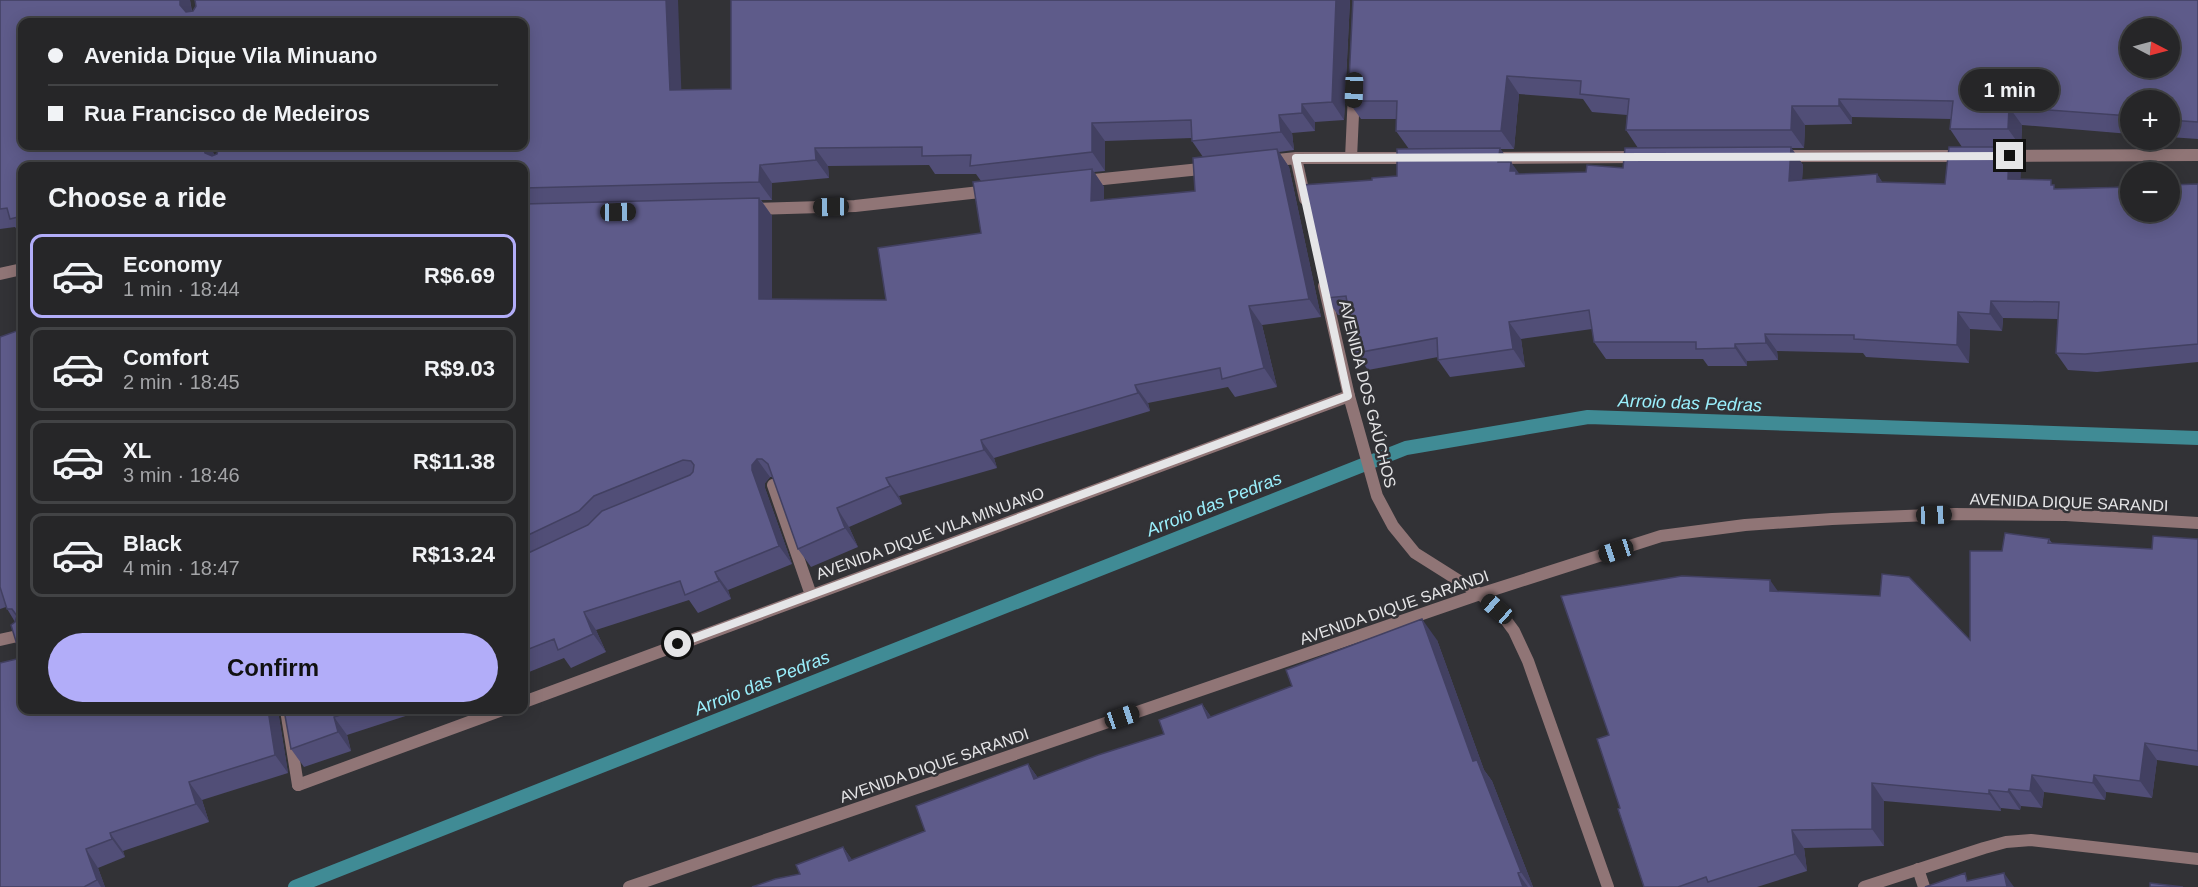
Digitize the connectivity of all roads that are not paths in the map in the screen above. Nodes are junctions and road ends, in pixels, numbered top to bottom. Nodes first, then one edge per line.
1 (1354, 79) edge
2 (2198, 155) edge
3 (1768, 156) edge
4 (1649, 157) edge
5 (1296, 158) junction
6 (1351, 158) junction
7 (1422, 158) edge
8 (1482, 158) edge
9 (1261, 162) edge
10 (1225, 166) edge
11 (1070, 183) edge
12 (998, 190) edge
13 (737, 209) edge
14 (1309, 215) edge
15 (18, 270) edge
16 (1321, 272) edge
17 (0, 274) edge
18 (1348, 396) junction
19 (773, 485) edge
20 (2198, 523) edge
21 (1480, 594) junction
22 (811, 595) junction
23 (18, 636) edge
24 (0, 640) edge
25 (528, 701) edge
26 (287, 714) edge
27 (491, 714) edge
28 (2198, 859) edge
29 (1918, 869) junction
30 (629, 887) edge
31 (1608, 887) edge
32 (1864, 887) edge
33 (1924, 887) edge

1 - 6 street
2 - 3 street
4 - 8 street
5 - 6 street
5 - 9 street
5 - 14 street
6 - 7 street
10 - 11 street
12 - 13 street
15 - 17 street
16 - 18 street, AVENIDA DOS GAÚCHOS
18 - 21 street, AVENIDA DOS GAÚCHOS
18 - 22 street, AVENIDA DIQUE VILA MINUANO
19 - 22 street
20 - 21 street, AVENIDA DIQUE SARANDI
21 - 30 street, AVENIDA DIQUE SARANDI
21 - 31 street, AVENIDA DOS GAÚCHOS
22 - 25 street, AVENIDA DIQUE VILA MINUANO
23 - 24 street
26 - 27 street
28 - 29 street
29 - 32 street
29 - 33 street

